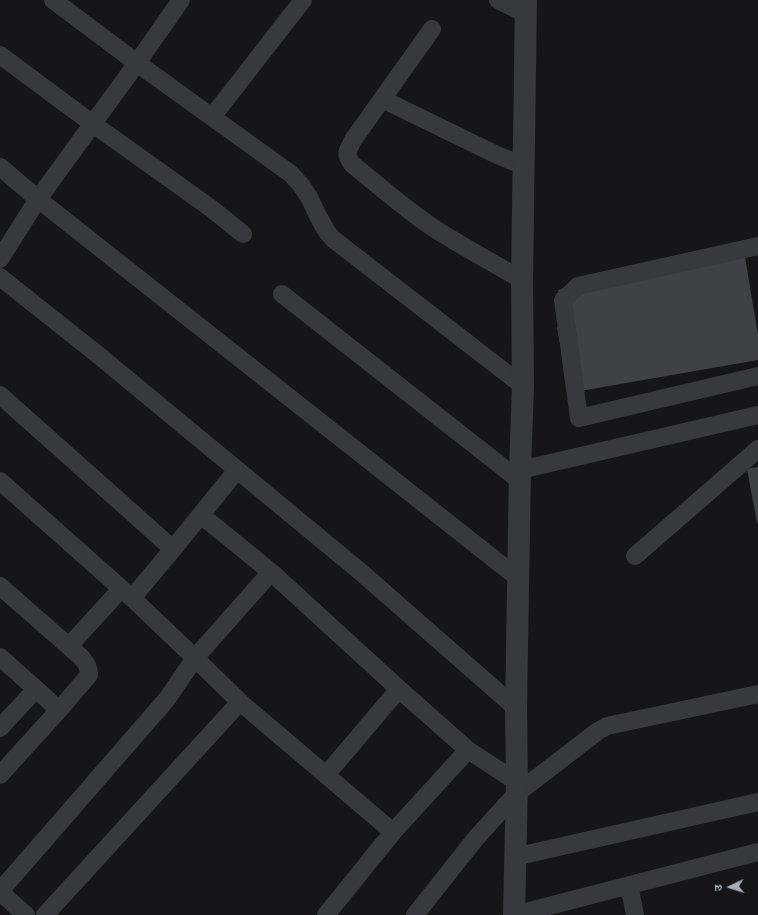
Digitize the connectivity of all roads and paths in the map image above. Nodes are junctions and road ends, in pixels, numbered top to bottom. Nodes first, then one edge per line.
1 (53, 0) edge
2 (181, 0) edge
3 (303, 0) edge
4 (498, 0) edge
5 (526, 7) edge
6 (432, 29) dead end
7 (0, 55) edge
8 (137, 63) junction
9 (382, 99) junction
10 (212, 117) junction
11 (93, 124) junction
12 (524, 166) junction
13 (0, 167) edge
14 (38, 199) junction
15 (244, 234) dead end
16 (758, 246) edge
17 (0, 259) edge
18 (0, 277) edge
19 (522, 280) junction
20 (282, 294) dead end
21 (758, 376) edge
22 (524, 386) junction
23 (0, 395) edge
24 (758, 415) edge
25 (758, 449) edge
26 (237, 470) junction
27 (519, 475) junction
28 (0, 481) edge
29 (201, 515) junction
30 (173, 549) junction
31 (635, 556) dead end
32 (271, 572) junction
33 (518, 578) junction
34 (0, 586) edge
35 (127, 594) junction
36 (69, 646) junction
37 (195, 658) junction
38 (2, 663) edge
39 (36, 688) junction
40 (399, 689) junction
41 (758, 694) edge
42 (240, 702) junction
43 (516, 708) junction
44 (59, 710) junction
45 (0, 728) edge
46 (468, 750) junction
47 (0, 775) edge
48 (326, 775) junction
49 (516, 788) junction
50 (758, 802) edge
51 (393, 832) junction
52 (758, 852) edge
53 (514, 857) junction
54 (629, 885) junction
55 (0, 892) edge
56 (26, 915) edge
57 (45, 915) edge
58 (326, 915) edge
59 (415, 915) edge
60 (514, 915) edge
61 (636, 915) edge

1 - 8 street
2 - 8 street
3 - 10 street
4 - 5 street
5 - 12 street
6 - 9 street
7 - 11 street
8 - 10 street
8 - 11 street
9 - 12 street
9 - 19 street
10 - 22 street
11 - 14 street
11 - 15 street
12 - 19 street
13 - 14 street
14 - 17 street
14 - 33 street
16 - 21 street
18 - 26 street
19 - 22 street
20 - 27 street
22 - 27 street
23 - 30 street
24 - 27 street
25 - 31 street
26 - 29 street
26 - 43 street
27 - 33 street
28 - 35 street
29 - 30 street
29 - 32 street
30 - 35 street
32 - 37 street
32 - 40 street
33 - 43 street
34 - 36 street
35 - 36 street
35 - 37 street
36 - 44 street
37 - 42 street
37 - 55 street
38 - 39 street
39 - 44 street
39 - 45 street
40 - 46 street
40 - 48 street
41 - 49 street
42 - 48 street
42 - 57 street
43 - 49 street
44 - 47 street
46 - 49 street
46 - 51 street
48 - 51 street
49 - 53 street
49 - 59 street
50 - 53 street
51 - 58 street
52 - 54 street
53 - 60 street
54 - 60 street
54 - 61 street
55 - 56 street

